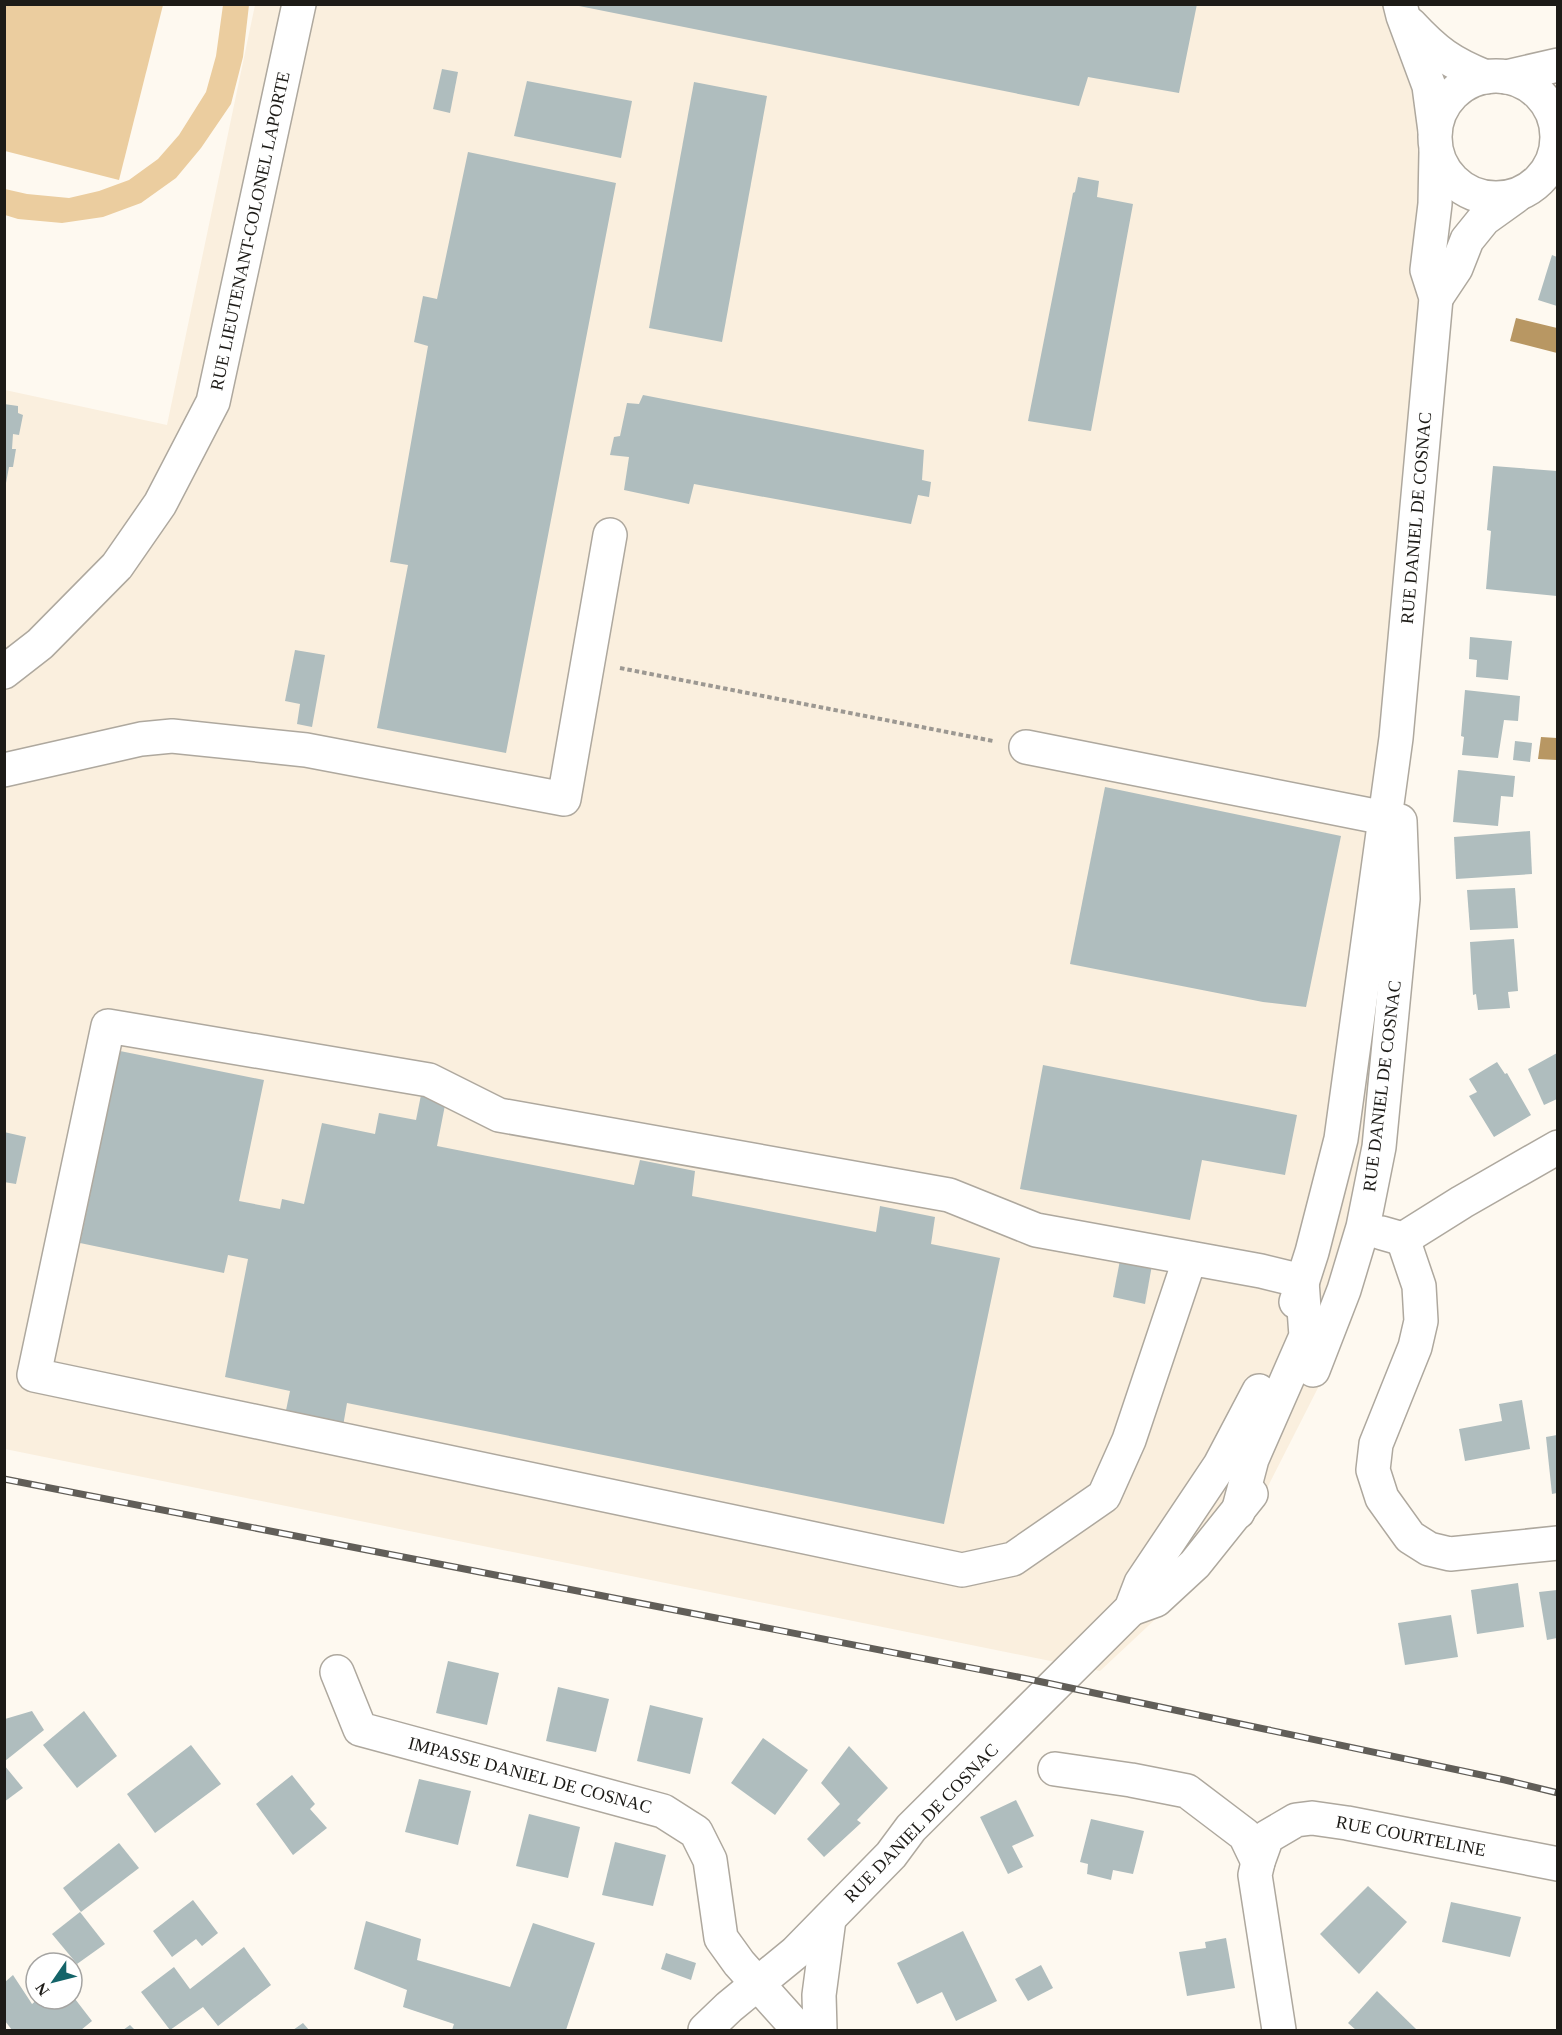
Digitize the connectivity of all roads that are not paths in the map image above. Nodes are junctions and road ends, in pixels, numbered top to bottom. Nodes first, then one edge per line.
1 (299, 4) edge
2 (1402, 10) edge
3 (1557, 65) edge
4 (1496, 77) junction
5 (1557, 130) edge
6 (1436, 142) junction
7 (1536, 187) edge
8 (1436, 298) junction
9 (610, 535) dead end
10 (4, 672) edge
11 (1396, 738) junction
12 (1026, 747) road end
13 (4, 770) edge
14 (1385, 819) junction
15 (1375, 891) junction
16 (1557, 1147) edge
17 (1363, 1227) junction
18 (1403, 1239) junction
19 (1190, 1258) junction
20 (1307, 1267) junction
21 (1238, 1512) junction
22 (1557, 1543) edge
23 (1131, 1609) junction
24 (337, 1672) dead end
25 (1055, 1769) dead end
26 (1263, 1849) junction
27 (1557, 1864) edge
28 (829, 1919) junction
29 (758, 1984) junction
30 (705, 2031) edge
31 (800, 2031) edge
32 (820, 2031) edge
33 (1279, 2031) edge

1 - 10 street, RUE LIEUTENANT-COLONEL LAPORTE
2 - 4 street
2 - 6 street
3 - 4 street
4 - 5 street
4 - 6 street
5 - 7 street
6 - 7 street
6 - 8 street, RUE DANIEL DE COSNAC
7 - 8 street, RUE DANIEL DE COSNAC
8 - 11 street, RUE DANIEL DE COSNAC
9 - 13 street
11 - 14 street, RUE DANIEL DE COSNAC
11 - 17 street, RUE DANIEL DE COSNAC
12 - 14 street
14 - 15 street, RUE DANIEL DE COSNAC
15 - 17 street
15 - 20 street, RUE DANIEL DE COSNAC
16 - 18 street
17 - 18 street
17 - 20 street
17 - 21 street, RUE DANIEL DE COSNAC
18 - 22 street
19 - 19 street
19 - 20 street
20 - 21 street
20 - 23 street, RUE DANIEL DE COSNAC
21 - 23 street, RUE DANIEL DE COSNAC
23 - 28 street, RUE DANIEL DE COSNAC
24 - 29 street, IMPASSE DANIEL DE COSNAC
25 - 26 street
26 - 27 street, RUE COURTELINE
26 - 33 street
28 - 29 street, RUE DANIEL DE COSNAC
28 - 32 street
29 - 30 street, RUE DANIEL DE COSNAC
29 - 31 street

